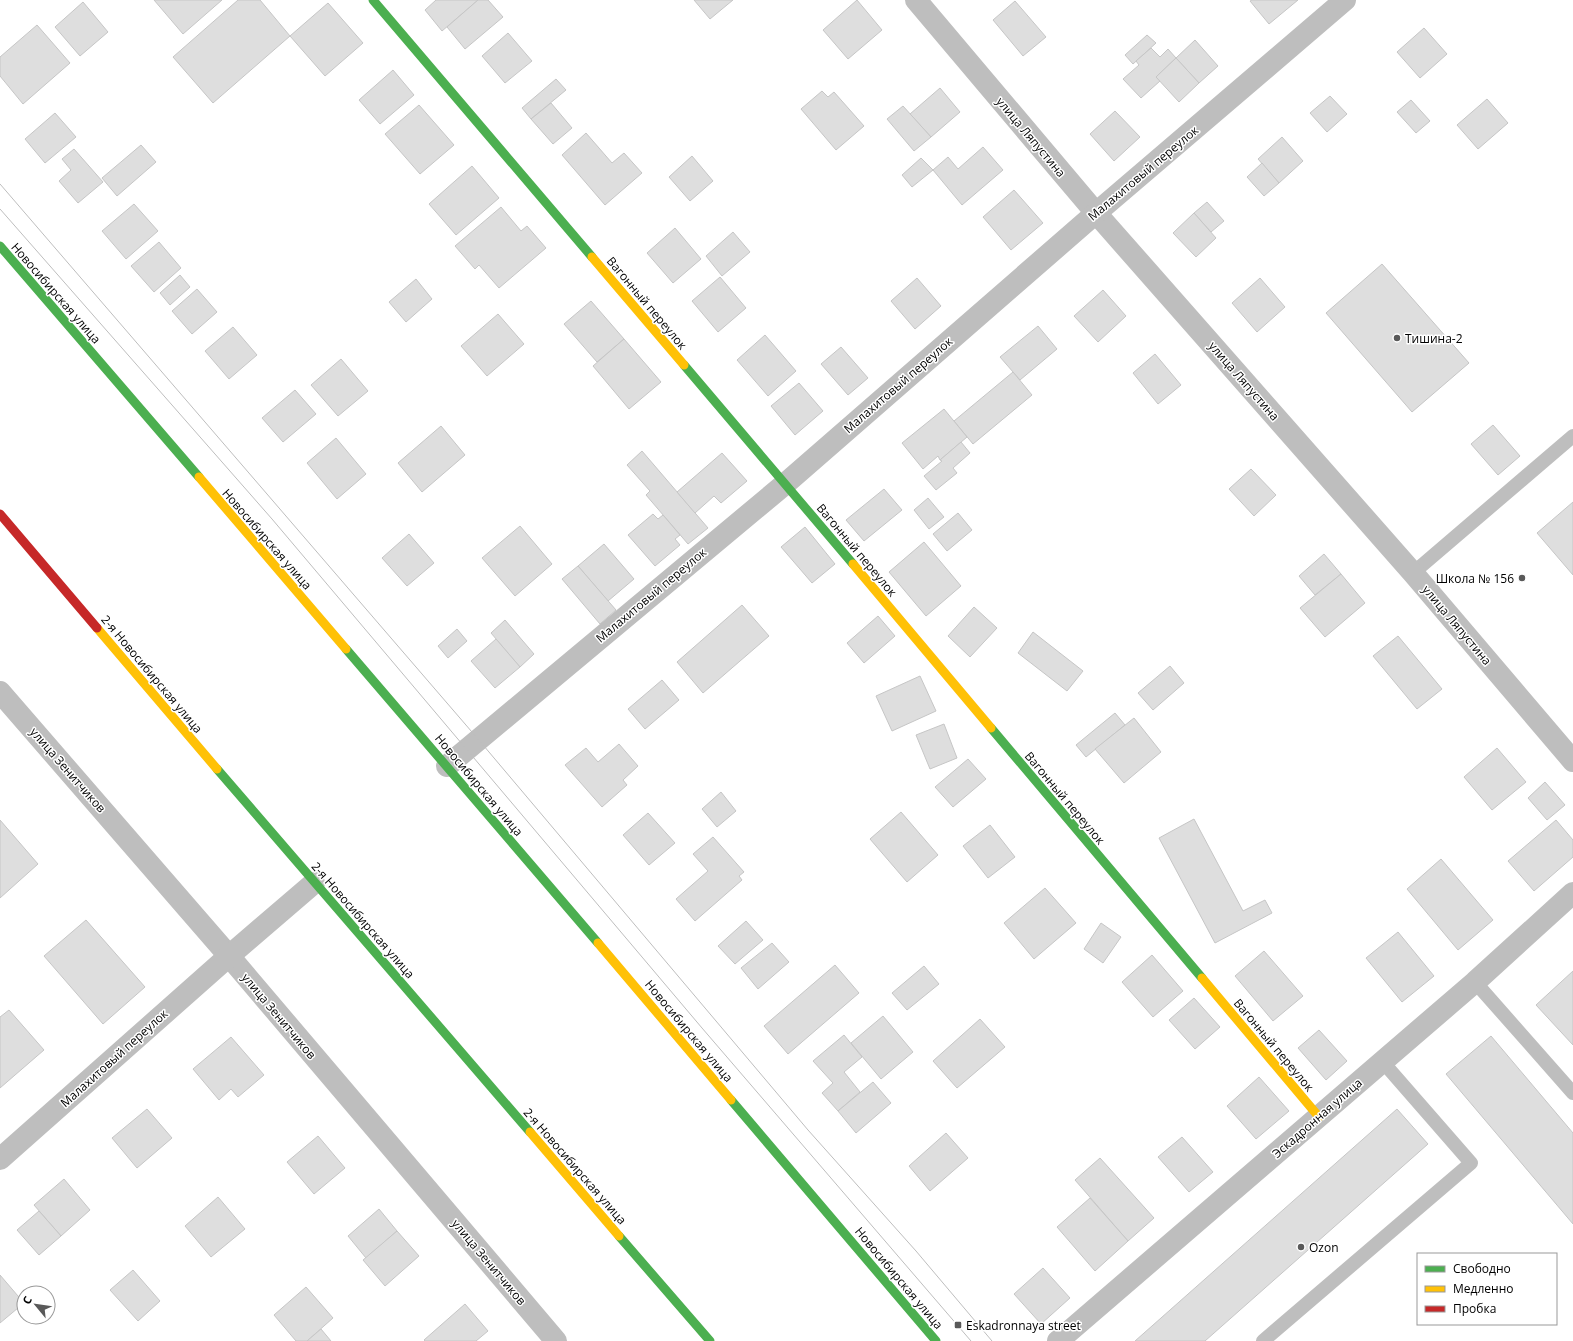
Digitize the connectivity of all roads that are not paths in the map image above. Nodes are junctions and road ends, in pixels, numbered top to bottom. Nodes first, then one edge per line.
1 (373, 0) edge
2 (916, 0) edge
3 (1345, 0) edge
4 (1096, 213) junction
5 (0, 246) edge
6 (1573, 436) edge
7 (785, 484) junction
8 (0, 514) edge
9 (1413, 573) junction
10 (0, 692) edge
11 (1573, 761) edge
12 (447, 766) junction
13 (314, 883) junction
14 (1573, 893) edge
15 (229, 956) junction
16 (1475, 982) junction
17 (1382, 1061) junction
18 (1573, 1093) edge
19 (1319, 1117) junction
20 (0, 1159) edge
21 (556, 1341) edge
22 (710, 1341) edge
23 (936, 1341) edge
24 (1058, 1341) edge
25 (1264, 1341) edge

1 - 7 street, Вагонный переулок
2 - 4 street, улица Ляпустина
3 - 4 street, Малахитовый переулок
4 - 7 street, Малахитовый переулок
4 - 9 street, улица Ляпустина
5 - 12 street, Новосибирская улица
6 - 9 lane
7 - 12 street, Малахитовый переулок
7 - 19 street, Вагонный переулок
8 - 13 street, 2-я Новосибирская улица
9 - 11 street, улица Ляпустина
10 - 15 street, улица Зенитчиков
12 - 23 street, Новосибирская улица
13 - 15 street, Малахитовый переулок
13 - 22 street, 2-я Новосибирская улица
14 - 16 street, Эскадронная улица
15 - 20 street, Малахитовый переулок
15 - 21 street, улица Зенитчиков
16 - 17 street, Эскадронная улица
16 - 18 lane
17 - 19 street, Эскадронная улица
17 - 25 lane
19 - 24 street, Эскадронная улица

